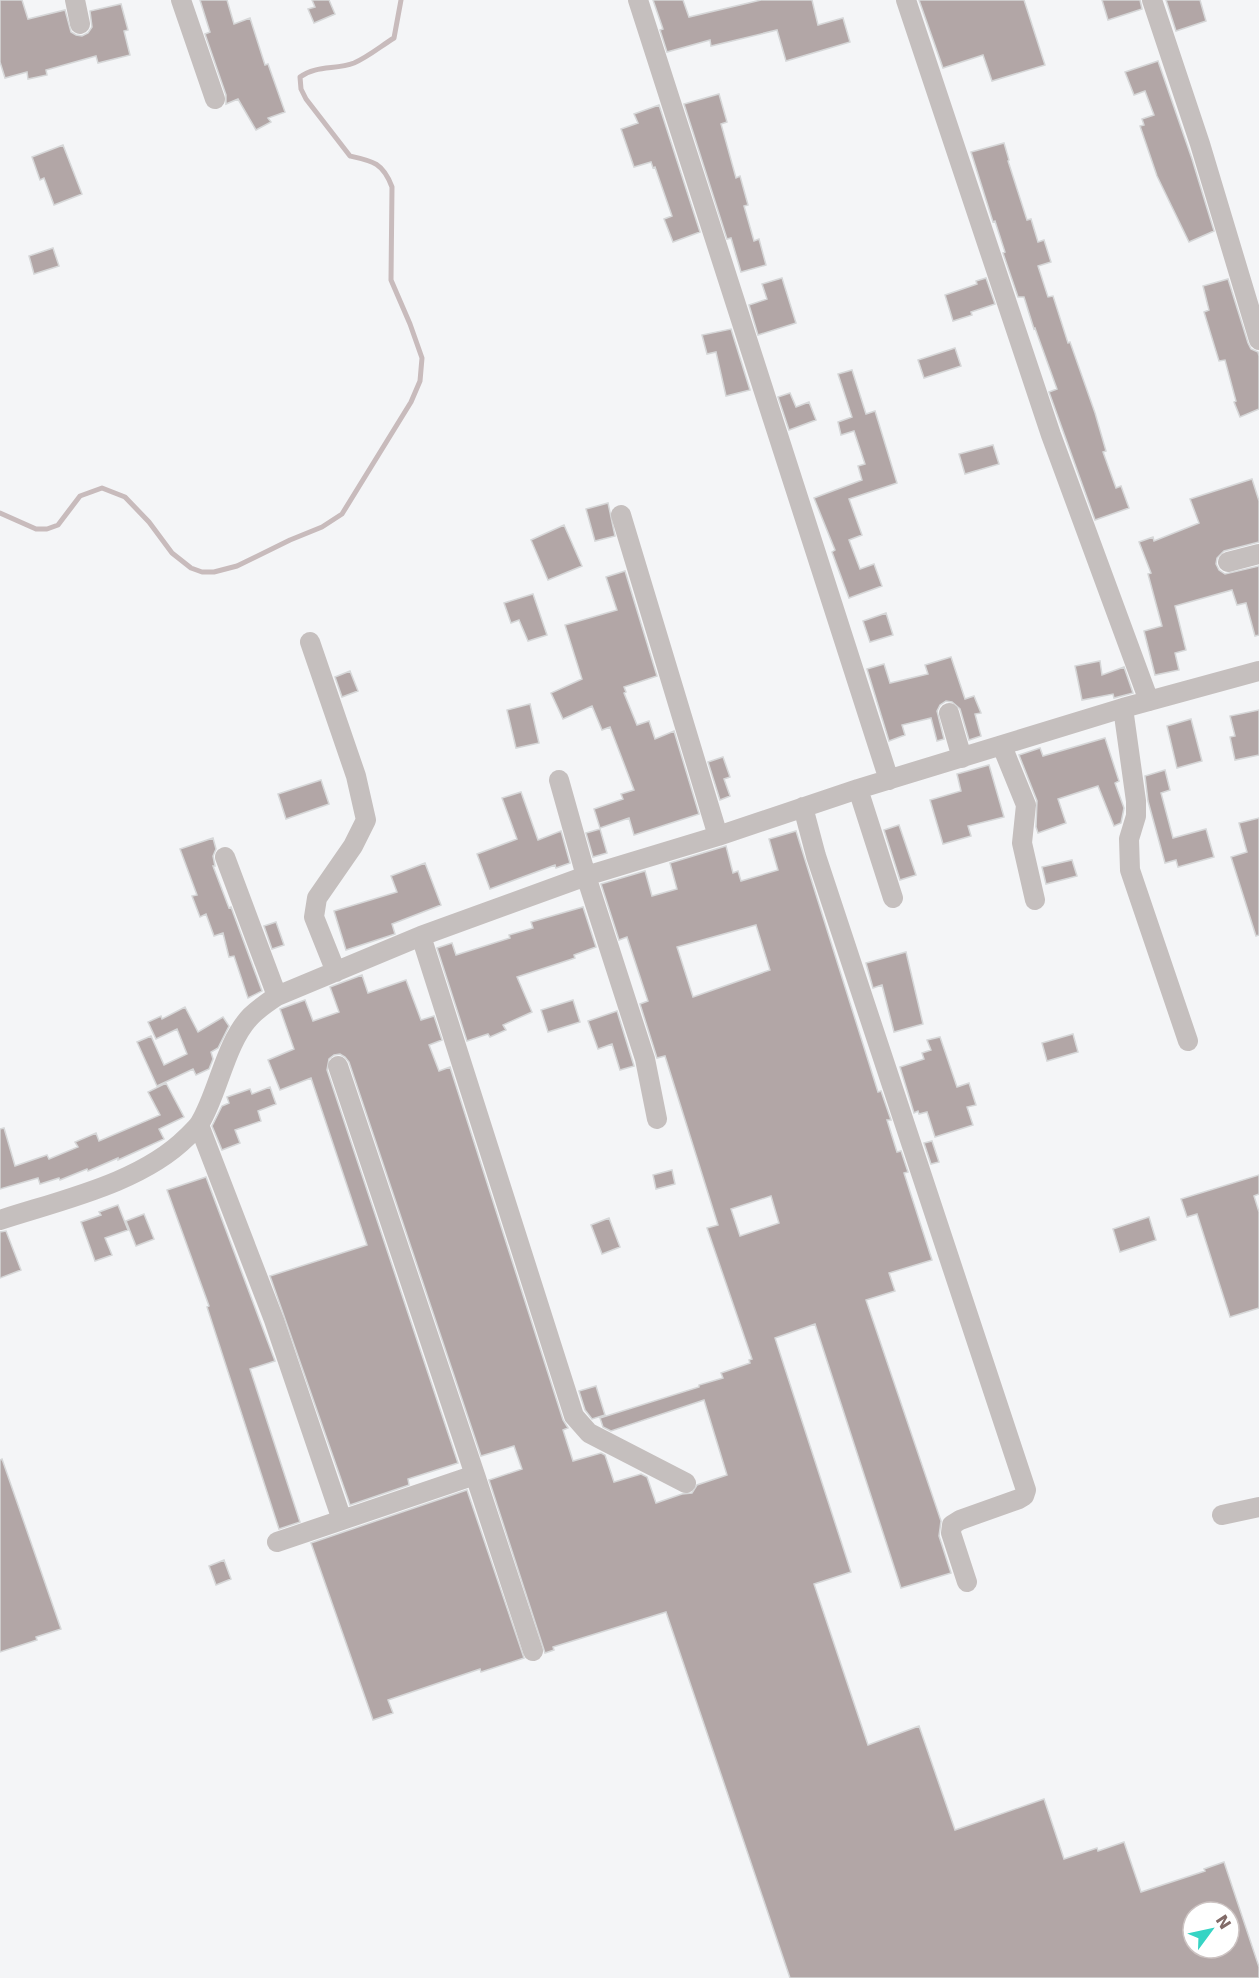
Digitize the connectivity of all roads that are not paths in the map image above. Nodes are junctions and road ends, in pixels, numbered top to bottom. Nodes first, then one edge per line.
1 (75, 0) edge
2 (181, 0) edge
3 (638, 0) edge
4 (906, 0) edge
5 (1152, 0) edge
6 (80, 24) dead end
7 (215, 99) dead end
8 (1259, 340) edge
9 (621, 515) dead end
10 (1259, 554) edge
11 (1228, 562) dead end
12 (310, 642) dead end
13 (1259, 671) edge
14 (1149, 701) junction
15 (1123, 708) junction
16 (949, 713) dead end
17 (1002, 746) junction
18 (962, 758) junction
19 (559, 780) dead end
20 (889, 780) junction
21 (858, 789) junction
22 (803, 807) junction
23 (718, 836) junction
24 (225, 857) dead end
25 (586, 876) junction
26 (893, 898) dead end
27 (1035, 900) dead end
28 (421, 936) junction
29 (336, 972) junction
30 (277, 996) junction
31 (1188, 1041) dead end
32 (338, 1066) dead end
33 (657, 1119) dead end
34 (199, 1125) junction
35 (0, 1220) edge
36 (475, 1475) junction
37 (686, 1483) dead end
38 (1259, 1507) edge
39 (1222, 1515) dead end
40 (342, 1520) junction
41 (277, 1542) dead end
42 (967, 1582) dead end
43 (533, 1652) dead end

1 - 6 street
2 - 7 street
3 - 20 street
4 - 14 street
5 - 8 street
9 - 23 street
10 - 11 street
12 - 29 street
13 - 14 street
14 - 15 street
15 - 17 street
15 - 31 street
16 - 18 street
17 - 18 street
17 - 27 street
18 - 20 street
19 - 25 street
20 - 21 street
21 - 22 street
21 - 26 street
22 - 23 street
22 - 42 street
23 - 25 street
24 - 30 street
25 - 28 street
25 - 33 street
28 - 29 street
28 - 37 street
29 - 30 street
30 - 34 street
32 - 36 street
34 - 35 street
34 - 40 street
36 - 40 street
36 - 43 street
38 - 39 street
40 - 41 street

